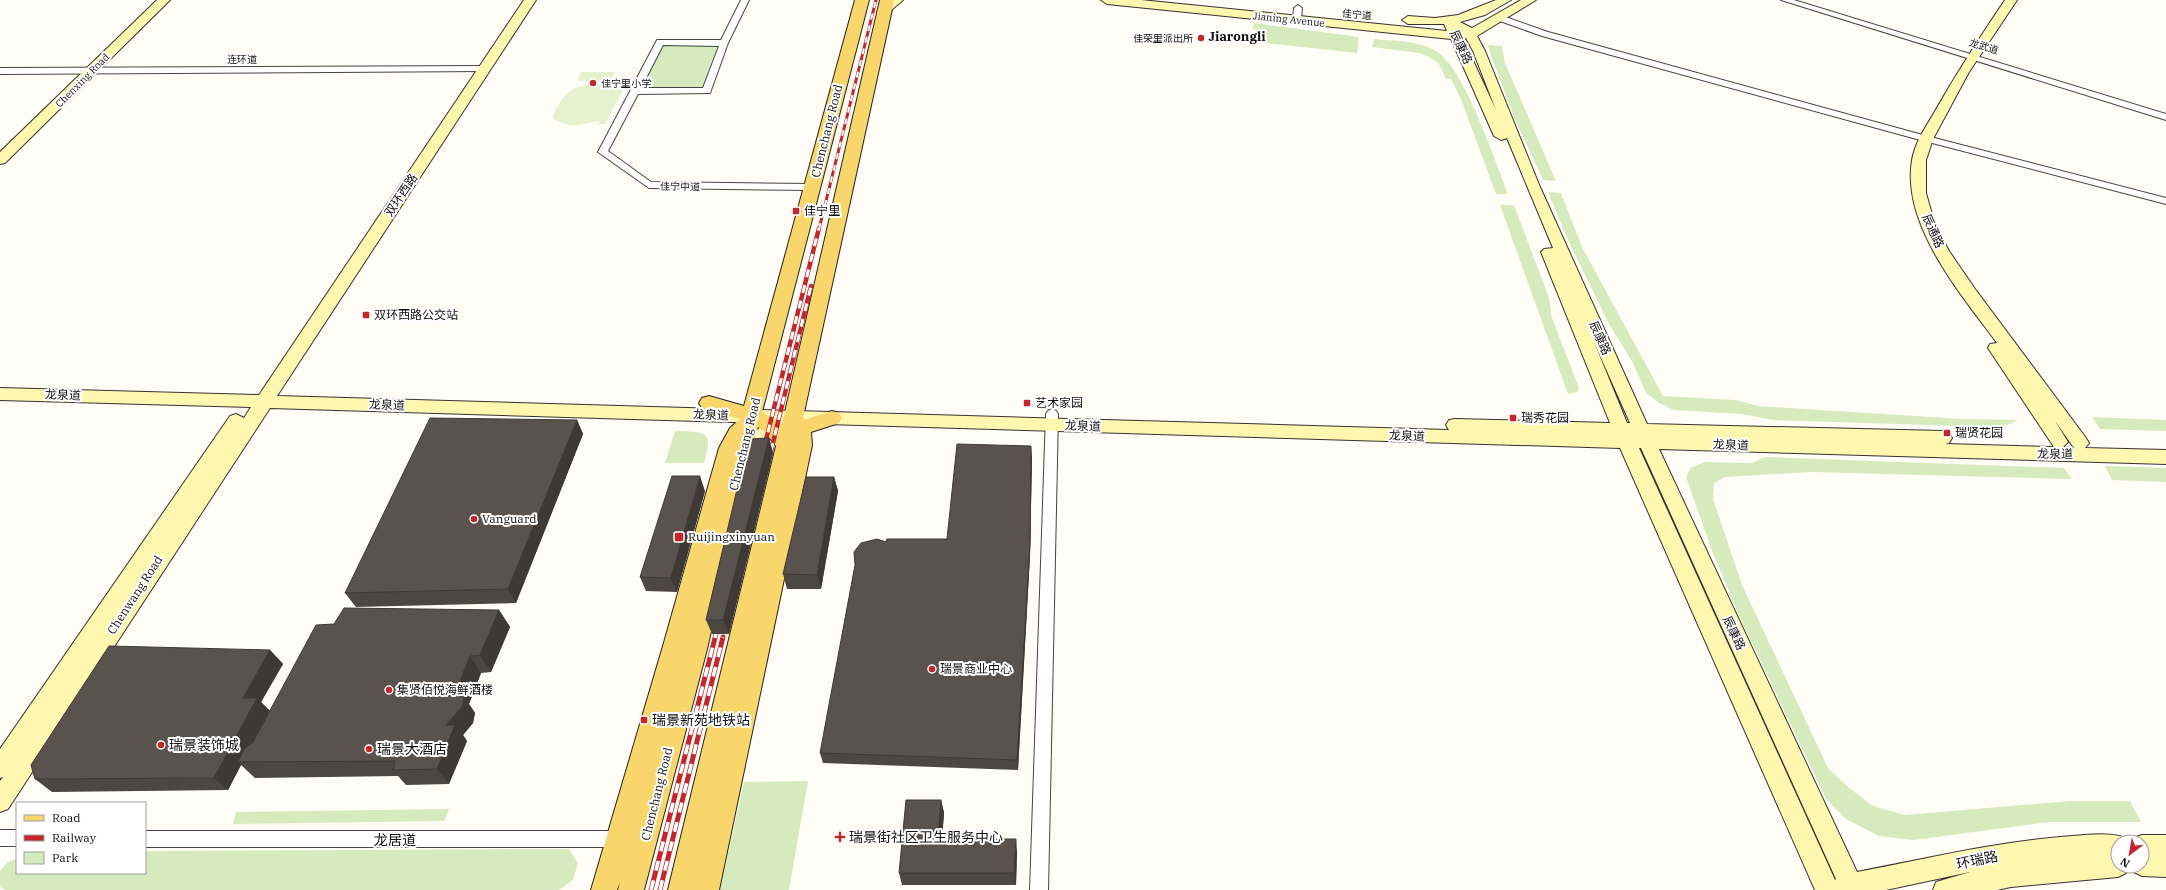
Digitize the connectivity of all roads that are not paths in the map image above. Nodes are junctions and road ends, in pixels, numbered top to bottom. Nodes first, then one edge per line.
1 (150, 0) edge
2 (164, 0) edge
3 (519, 0) edge
4 (530, 0) edge
5 (746, 0) edge
6 (862, 0) edge
7 (1107, 0) edge
8 (1216, 0) edge
9 (1505, 0) edge
10 (1530, 0) edge
11 (1785, 0) edge
12 (1795, 0) edge
13 (1998, 0) edge
14 (2010, 0) edge
15 (890, 3) edge
16 (1298, 14) junction
17 (1500, 18) junction
18 (1459, 31) junction
19 (724, 43) junction
20 (1968, 55) junction
21 (477, 70) junction
22 (82, 72) junction
23 (0, 73) edge
24 (635, 91) junction
25 (2166, 114) edge
26 (2166, 117) edge
27 (1921, 137) junction
28 (0, 143) edge
29 (0, 160) edge
30 (812, 187) junction
31 (2166, 200) edge
32 (0, 382) edge
33 (0, 394) edge
34 (260, 395) junction
35 (709, 403) joint
36 (753, 410) junction
37 (833, 412) joint
38 (1052, 419) junction
39 (794, 424) junction
40 (773, 426) junction
41 (1624, 435) junction
42 (1644, 436) junction
43 (2059, 442) junction
44 (2080, 442) junction
45 (2166, 445) edge
46 (744, 450) junction
47 (2166, 457) edge
48 (0, 768) edge
49 (0, 801) edge
50 (0, 838) edge
51 (16, 838) edge
52 (146, 839) edge
53 (618, 839) junction
54 (645, 840) junction
55 (2150, 846) edge
56 (2166, 846) edge
57 (2110, 847) edge
58 (2150, 864) edge
59 (2166, 865) edge
60 (2110, 866) edge
61 (1847, 889) edge
62 (604, 890) edge
63 (631, 890) edge
64 (681, 890) edge
65 (706, 890) edge
66 (1039, 890) edge
67 (1827, 890) edge
68 (1945, 890) edge

1 - 22 street, Chenxing Road
2 - 22 street, Chenxing Road
3 - 21 street
4 - 21 street, 双环西路
5 - 19 street
6 - 30 main road, Chenchang Road
7 - 16 street, Jianing Avenue
8 - 16 street
9 - 18 street
10 - 17 street
11 - 20 street
12 - 20 street, 龙武道
13 - 20 street, 辰通路
14 - 20 street, 辰通路
15 - 39 main road
16 - 18 street, Jianing Avenue
17 - 18 street
17 - 27 street
18 - 41 street, 辰康路
18 - 42 street, 辰康路
19 - 24 street, 佳宁中道
19 - 24 street
20 - 25 street, 龙武道
20 - 26 street
20 - 27 street, 辰通路
21 - 22 street, 连环道
21 - 34 street, 双环西路
22 - 23 street, 连环道
22 - 28 street, Chenxing Road
22 - 29 street, Chenxing Road
24 - 30 street, 佳宁中道
27 - 31 street
27 - 43 street, 辰通路
27 - 44 street, 辰通路
30 - 36 main road, Chenchang Road
32 - 34 street, 龙泉道
33 - 34 street, 龙泉道
34 - 35 street, 龙泉道
34 - 36 street, 龙泉道
34 - 48 street, Chenwang Road
34 - 49 street, Chenwang Road
35 - 36 main road
36 - 39 street, 龙泉道
36 - 40 main road
36 - 46 main road, Chenchang Road
36 - 53 main road
37 - 38 street, 龙泉道
37 - 39 main road
38 - 41 street, 龙泉道
38 - 66 street
39 - 40 main road
39 - 64 main road
39 - 65 main road
40 - 46 street
41 - 42 street, 龙泉道
41 - 67 street, 辰康路
42 - 43 street, 龙泉道
42 - 47 street, 龙泉道
42 - 61 street, 辰康路
43 - 44 street, 龙泉道
44 - 45 street, 龙泉道
46 - 54 main road, Chenchang Road
50 - 51 street
52 - 53 street, 龙居道
53 - 54 street, 龙居道
53 - 62 main road
54 - 63 main road, Chenchang Road
55 - 56 street
57 - 61 street, 环瑞路
58 - 59 street
60 - 68 street, 环瑞路

